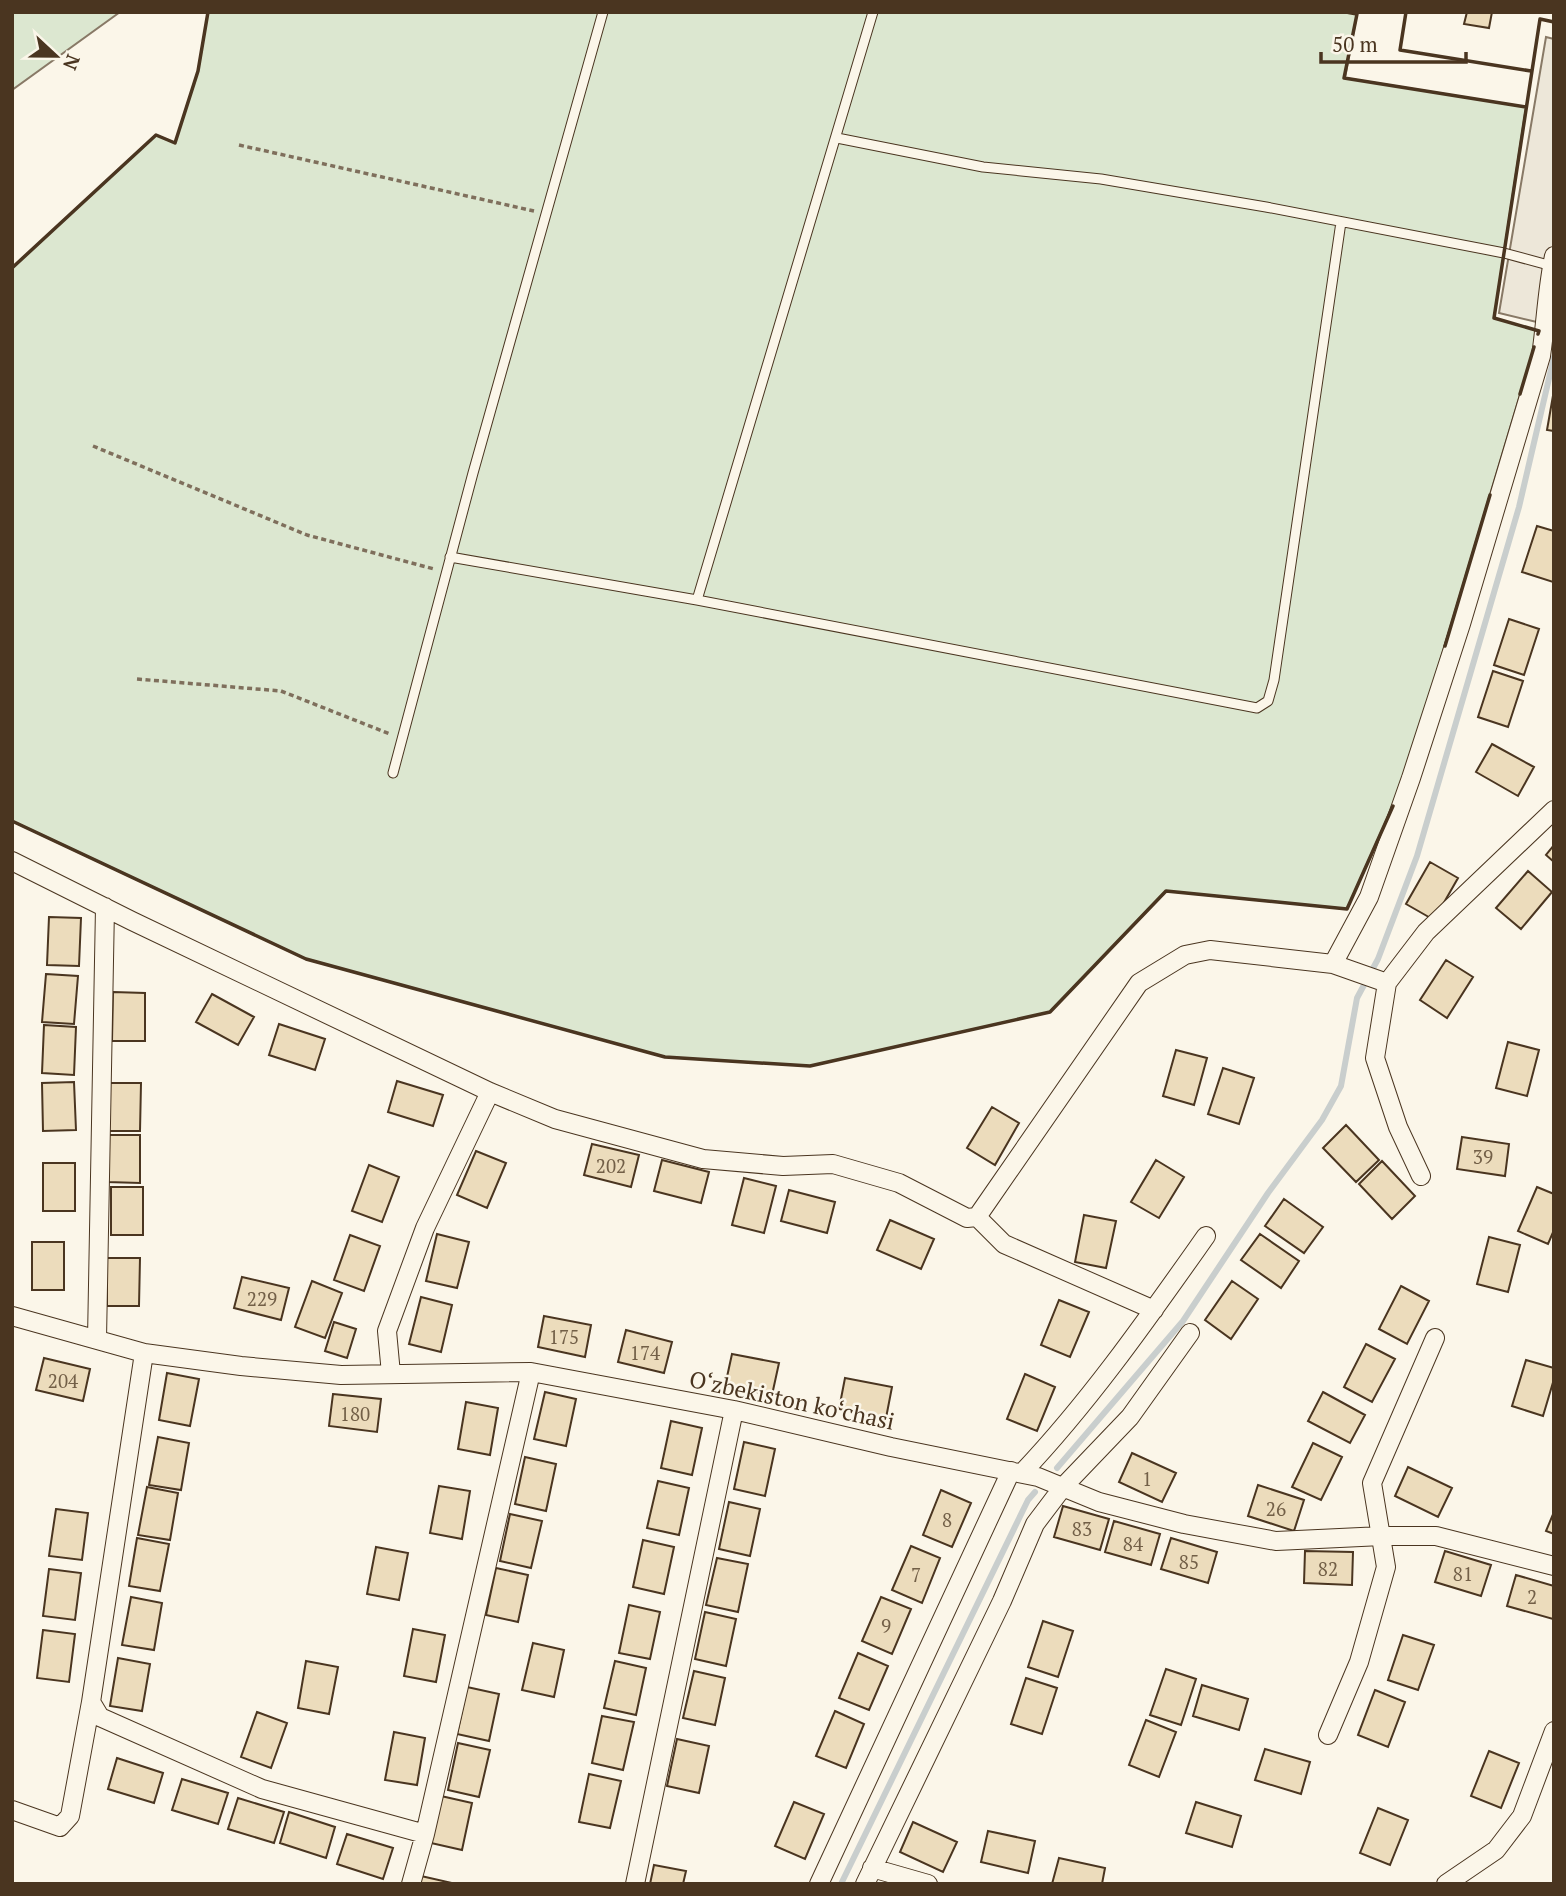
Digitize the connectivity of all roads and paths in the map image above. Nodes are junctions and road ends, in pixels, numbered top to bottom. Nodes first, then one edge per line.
1 (603, 12) edge
2 (873, 12) edge
3 (837, 138) junction
4 (239, 145) dead end
5 (548, 214) junction
6 (1341, 222) junction
7 (1553, 261) edge
8 (93, 446) dead end
9 (450, 557) junction
10 (446, 573) junction
11 (697, 600) junction
12 (138, 679) dead end
13 (402, 738) junction
14 (393, 773) dead end
15 (1554, 810) edge
16 (12, 861) edge
17 (105, 907) junction
18 (1333, 964) junction
19 (1387, 983) junction
20 (490, 1092) junction
21 (1421, 1176) dead end
22 (977, 1217) junction
23 (1206, 1236) dead end
24 (1154, 1310) junction
25 (12, 1316) edge
26 (1190, 1333) dead end
27 (1436, 1338) dead end
28 (97, 1339) junction
29 (144, 1353) junction
30 (531, 1373) junction
31 (391, 1374) junction
32 (734, 1410) junction
33 (1017, 1472) junction
34 (1063, 1487) junction
35 (1381, 1536) junction
36 (1554, 1566) edge
37 (91, 1702) junction
38 (1554, 1731) edge
39 (1328, 1735) dead end
40 (12, 1811) edge
41 (425, 1834) junction
42 (868, 1876) edge
43 (411, 1884) edge
44 (635, 1884) edge
45 (819, 1884) edge
46 (928, 1884) edge
47 (1446, 1884) edge

1 - 5 lane
2 - 3 lane
3 - 6 lane
3 - 11 lane
4 - 5 path
5 - 9 lane
6 - 7 lane
6 - 11 lane
7 - 18 street
8 - 10 path
9 - 10 lane
9 - 11 lane
10 - 13 lane
12 - 13 path
13 - 14 lane
15 - 19 street
16 - 17 street
17 - 20 street
17 - 28 street
18 - 19 street
18 - 22 street
19 - 21 street
20 - 22 street
20 - 31 street
22 - 24 street
23 - 24 street
24 - 33 street
25 - 28 street, O‘zbekiston ko‘chasi
26 - 34 street
27 - 35 street
28 - 29 street, O‘zbekiston ko‘chasi
29 - 31 street, O‘zbekiston ko‘chasi
29 - 37 street
30 - 31 street, O‘zbekiston ko‘chasi
30 - 32 street, O‘zbekiston ko‘chasi
30 - 41 street
32 - 33 street, O‘zbekiston ko‘chasi
32 - 44 street
33 - 34 street, O‘zbekiston ko‘chasi
33 - 45 street
34 - 35 street, O‘zbekiston ko‘chasi
34 - 42 street
35 - 36 street, O‘zbekiston ko‘chasi
35 - 39 street
37 - 40 street
37 - 41 street
38 - 47 street
41 - 43 street
42 - 46 street

